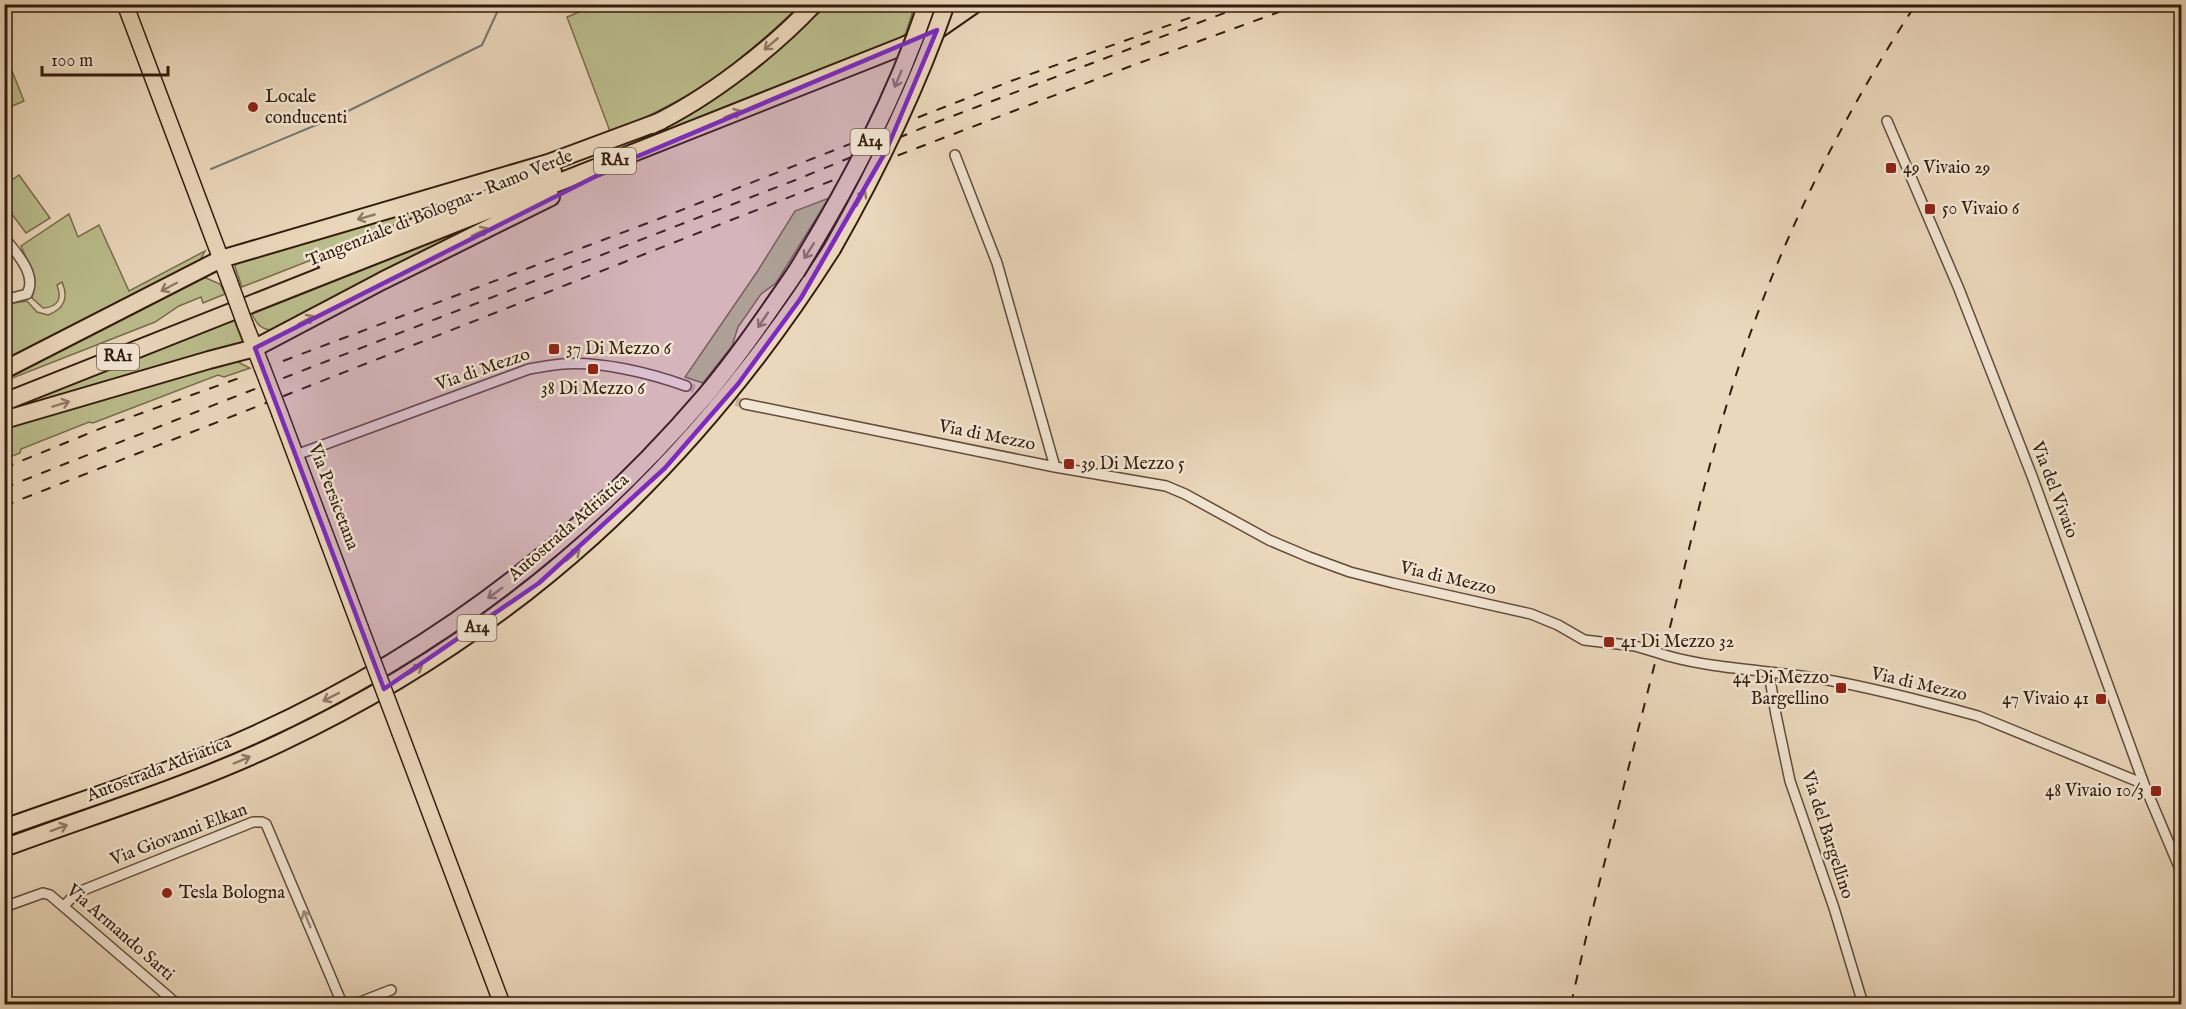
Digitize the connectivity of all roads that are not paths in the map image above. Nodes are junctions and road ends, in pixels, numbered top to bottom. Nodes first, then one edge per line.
1 (125, 4) edge
2 (814, 4) edge
3 (927, 4) edge
4 (946, 4) edge
5 (975, 4) edge
6 (661, 121) junction
7 (1887, 121) dead end
8 (698, 128) junction
9 (955, 155) dead end
10 (4, 237) edge
11 (221, 259) junction
12 (4, 300) edge
13 (255, 348) junction
14 (4, 370) edge
15 (686, 386) tunnel mouth
16 (4, 390) edge
17 (4, 402) edge
18 (745, 404) tunnel mouth
19 (4, 420) edge
20 (296, 455) junction
21 (1055, 467) junction
22 (1769, 673) junction
23 (2144, 784) junction
24 (4, 828) edge
25 (4, 848) edge
26 (2181, 874) edge
27 (64, 906) junction
28 (4, 907) edge
29 (391, 990) dead end
30 (367, 1000) junction
31 (341, 1003) edge
32 (177, 1005) edge
33 (355, 1005) edge
34 (502, 1005) edge
35 (1863, 1005) edge

1 - 11 main road, Via Persicetana
2 -> 6 highway, Tangenziale di Bologna - Ramo Verde / RA1
3 -> 24 highway, Autostrada Adriatica / A14, bridge
25 -> 4 highway, Autostrada Adriatica / A14, bridge
8 -> 5 highway, Tangenziale di Bologna - Ramo Verde / RA1
6 - 8 highway, Tangenziale di Bologna - Ramo Verde / RA1
6 -> 11 highway
7 - 23 street, Via del Vivaio
13 -> 8 highway
9 - 21 street
10 - 12 street
11 - 13 main road, Via Persicetana, bridge
11 -> 14 highway
19 -> 13 highway
13 - 20 main road, Via Persicetana, bridge
15 - 20 street, Via di Mezzo
16 - 17 highway, RA1
18 - 21 street, Via di Mezzo
20 - 34 main road, Via Persicetana, bridge
21 - 22 street, Via di Mezzo, bridge
22 - 23 street, Via di Mezzo
22 - 35 street, Via del Bargellino
23 - 26 street, Via del Vivaio
27 - 28 street, Via Armando Sarti
31 -> 27 street, Via Giovanni Elkan
27 - 32 street, Via Armando Sarti
29 - 30 street, Via Giovanni Elkan
30 - 31 street, Via Giovanni Elkan
30 - 33 street, Via Giovanni Elkan

